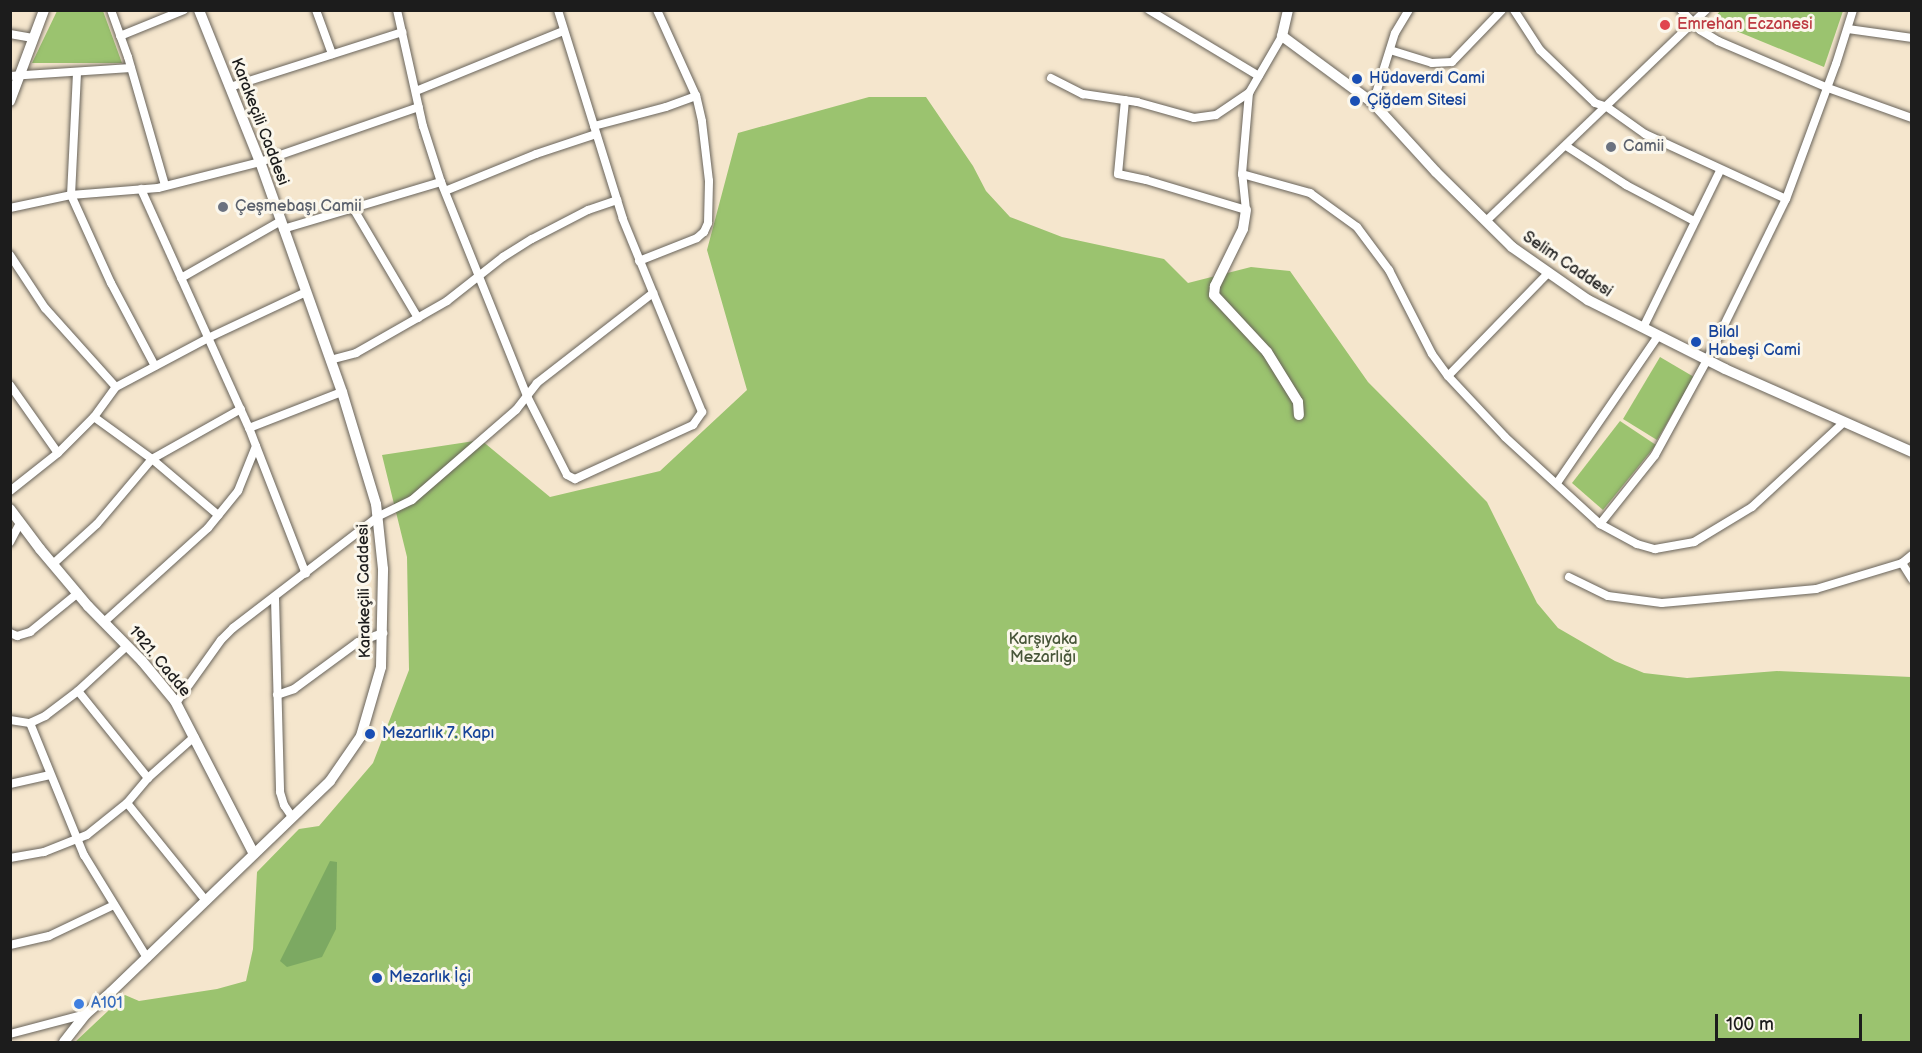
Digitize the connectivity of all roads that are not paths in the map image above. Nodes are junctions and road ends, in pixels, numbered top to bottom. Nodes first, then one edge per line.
1 (44, 10) edge
2 (111, 10) edge
3 (184, 10) edge
4 (199, 10) edge
5 (316, 10) edge
6 (397, 10) edge
7 (558, 10) edge
8 (657, 10) edge
9 (1149, 10) edge
10 (1288, 10) edge
11 (1409, 10) edge
12 (1502, 10) edge
13 (1514, 10) edge
14 (1681, 10) edge
15 (1706, 10) edge
16 (1853, 10) edge
17 (1693, 24) junction
18 (1848, 29) junction
19 (563, 31) junction
20 (402, 32) junction
21 (10, 34) edge
22 (120, 36) junction
23 (1282, 36) junction
24 (33, 38) junction
25 (1911, 38) edge
26 (1390, 50) junction
27 (332, 54) junction
28 (132, 68) junction
29 (77, 72) junction
30 (15, 76) edge
31 (1259, 76) junction
32 (1051, 78) dead end
33 (230, 87) junction
34 (1828, 88) junction
35 (416, 92) junction
36 (1249, 93) junction
37 (696, 96) junction
38 (1125, 99) junction
39 (10, 101) edge
40 (1373, 103) junction
41 (419, 107) junction
42 (1607, 107) junction
43 (1911, 118) edge
44 (595, 130) junction
45 (1566, 146) junction
46 (260, 162) junction
47 (1720, 171) junction
48 (1242, 174) junction
49 (441, 182) junction
50 (165, 186) junction
51 (141, 189) junction
52 (445, 191) junction
53 (71, 195) junction
54 (617, 200) junction
55 (1786, 200) junction
56 (10, 208) edge
57 (353, 208) junction
58 (1246, 210) junction
59 (1486, 221) junction
60 (1694, 221) junction
61 (282, 225) junction
62 (10, 255) edge
63 (639, 261) junction
64 (1548, 273) junction
65 (478, 277) junction
66 (181, 278) junction
67 (306, 292) junction
68 (652, 293) junction
69 (417, 318) junction
70 (1643, 328) junction
71 (1658, 336) junction
72 (208, 338) junction
73 (330, 360) junction
74 (1707, 360) junction
75 (155, 366) junction
76 (1448, 376) junction
77 (10, 385) edge
78 (116, 387) junction
79 (342, 392) junction
80 (528, 398) junction
81 (241, 409) junction
82 (1299, 415) dead end
83 (94, 417) junction
84 (1843, 423) junction
85 (249, 428) junction
86 (256, 446) junction
87 (1911, 452) edge
88 (58, 453) junction
89 (152, 459) junction
90 (1557, 483) junction
91 (10, 491) edge
92 (10, 509) edge
93 (218, 515) junction
94 (379, 516) junction
95 (20, 523) junction
96 (1600, 524) junction
97 (10, 542) edge
98 (1911, 555) edge
99 (1902, 563) junction
100 (53, 564) junction
101 (306, 574) junction
102 (1569, 577) dead end
103 (1911, 579) edge
104 (78, 593) junction
105 (275, 598) junction
106 (104, 622) junction
107 (10, 633) edge
108 (383, 633) junction
109 (128, 646) junction
110 (78, 691) junction
111 (277, 695) junction
112 (176, 703) junction
113 (10, 720) edge
114 (30, 723) junction
115 (194, 737) junction
116 (50, 776) junction
117 (148, 778) junction
118 (10, 784) edge
119 (127, 803) junction
120 (292, 817) junction
121 (78, 841) junction
122 (254, 854) junction
123 (10, 858) edge
124 (206, 901) junction
125 (114, 905) junction
126 (10, 945) edge
127 (147, 958) junction
128 (86, 1014) junction
129 (10, 1034) edge
130 (64, 1042) edge

1 - 24 main road
2 - 22 street
3 - 22 street
4 - 33 main road, Karakeçili Caddesi
5 - 27 street
6 - 20 street
7 - 19 street
8 - 37 street
9 - 31 street
10 - 23 main road
11 - 26 street
12 - 26 street
13 - 42 street
14 - 17 street
15 - 17 street
16 - 18 street
17 - 34 street
17 - 42 street
18 - 25 street
18 - 34 street
19 - 35 street
19 - 44 street
20 - 27 street
20 - 35 street
21 - 24 street
22 - 28 street
23 - 31 street
23 - 40 main road, Selim Caddesi
24 - 30 main road
26 - 40 street
27 - 33 street
28 - 29 street
28 - 50 street
29 - 30 street
29 - 53 street
30 - 39 main road
31 - 36 street
32 - 38 street
33 - 46 main road, Karakeçili Caddesi
34 - 43 street
34 - 55 street
35 - 41 street
36 - 38 street
36 - 48 street
37 - 44 street
37 - 63 street
38 - 58 street
40 - 59 main road, Selim Caddesi
41 - 46 street
41 - 49 street
42 - 45 street
42 - 47 street
44 - 52 street
44 - 54 street
45 - 59 street
45 - 60 street
46 - 50 street
46 - 61 main road, Karakeçili Caddesi
47 - 55 street
47 - 60 street
48 - 58 street
48 - 76 street
49 - 52 street
49 - 57 street
50 - 51 street
51 - 53 street
51 - 66 street
52 - 65 street
53 - 56 street
53 - 75 street
54 - 63 street
54 - 65 street
55 - 74 street
57 - 61 street
57 - 69 street
58 - 82 main road
59 - 64 main road, Selim Caddesi
60 - 70 street
61 - 66 street
61 - 67 main road, Karakeçili Caddesi
62 - 78 street
63 - 68 street
64 - 70 main road, Selim Caddesi
64 - 76 street
65 - 69 street
65 - 80 street
66 - 72 street
67 - 72 street
67 - 73 main road, Karakeçili Caddesi
68 - 80 street
68 - 80 street
69 - 73 street
70 - 71 main road, Selim Caddesi
71 - 74 main road, Selim Caddesi
71 - 90 street
72 - 75 street
72 - 81 street
73 - 79 main road, Karakeçili Caddesi
74 - 84 main road, Selim Caddesi
74 - 96 street
75 - 78 street
76 - 90 street
77 - 88 street
78 - 83 street
79 - 85 street
79 - 94 main road, Karakeçili Caddesi
80 - 94 street
81 - 85 street
81 - 89 street
83 - 88 street
83 - 89 street
84 - 87 main road, Selim Caddesi
84 - 96 street
85 - 86 street
86 - 93 street
86 - 101 street
88 - 91 street
89 - 93 street
89 - 100 street
90 - 96 street
92 - 95 main road, 1921. Cadde
93 - 106 street
94 - 101 street
94 - 108 main road, Karakeçili Caddesi
95 - 97 street
95 - 100 main road, 1921. Cadde
98 - 99 street
99 - 102 street
99 - 103 street
100 - 104 main road, 1921. Cadde
101 - 105 street
104 - 106 main road, 1921. Cadde
104 - 107 street
105 - 111 street
105 - 112 street
106 - 109 main road, 1921. Cadde
108 - 111 street
108 - 120 main road, Karakeçili Caddesi
109 - 110 street
109 - 112 main road, 1921. Cadde
110 - 114 street
110 - 117 street
111 - 120 street
112 - 115 main road, 1921. Cadde
113 - 114 street
114 - 116 street
115 - 117 street
115 - 122 main road, 1921. Cadde
116 - 118 street
116 - 121 street
117 - 119 street
119 - 121 street
119 - 124 street
120 - 122 main road, Karakeçili Caddesi
121 - 123 street
121 - 125 street
122 - 124 main road, Karakeçili Caddesi
124 - 127 main road, Karakeçili Caddesi
125 - 126 street
125 - 127 street
127 - 128 main road, Karakeçili Caddesi
128 - 129 street
128 - 130 main road, Karakeçili Caddesi

